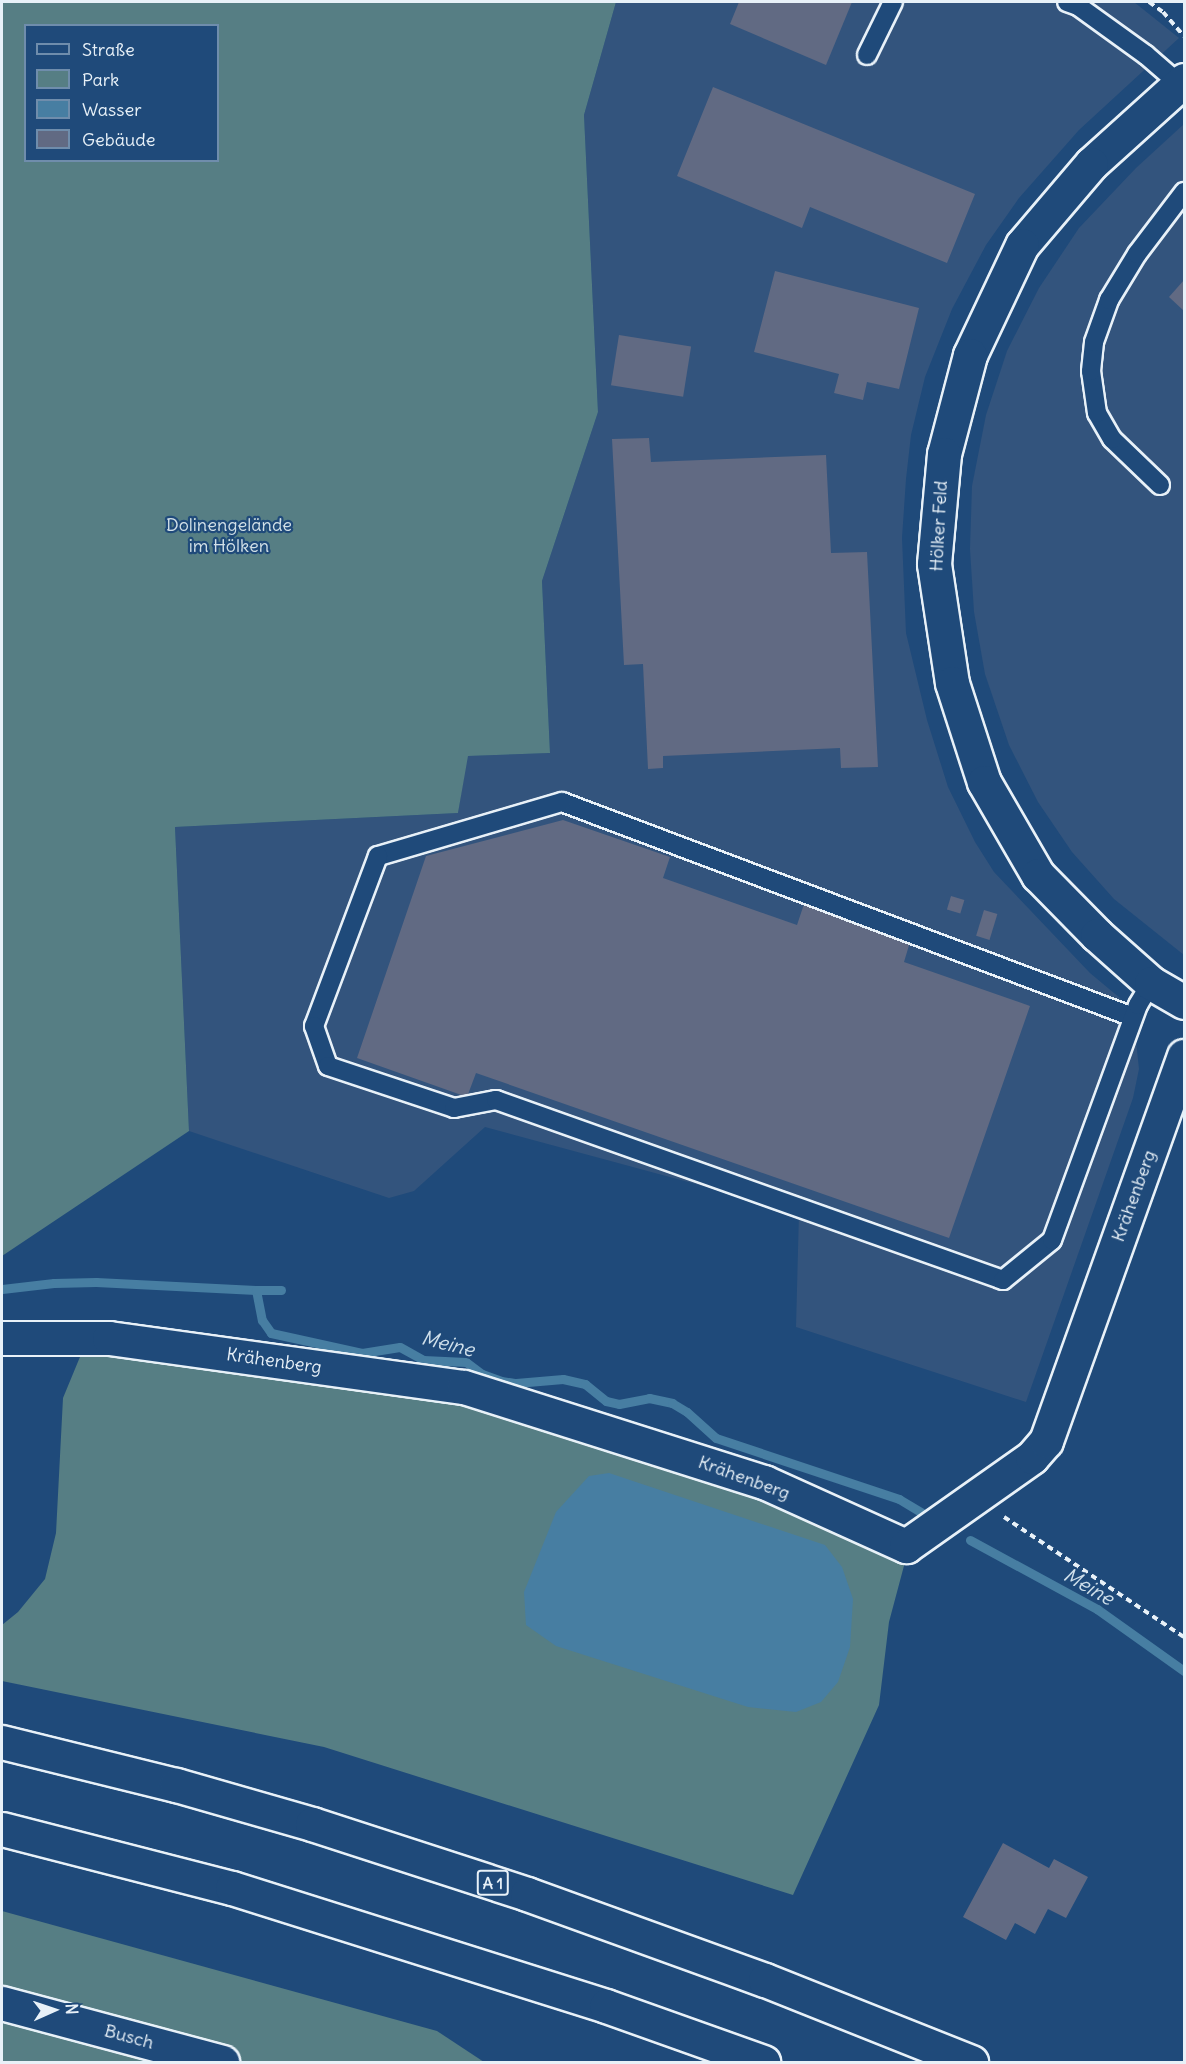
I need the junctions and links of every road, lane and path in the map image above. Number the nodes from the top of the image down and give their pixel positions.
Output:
1 (893, 2) edge
2 (1067, 2) edge
3 (1149, 2) edge
4 (1185, 36) edge
5 (867, 55) dead end
6 (1183, 84) edge
7 (1185, 192) edge
8 (1160, 485) dead end
9 (1152, 982) junction
10 (1185, 1002) edge
11 (1133, 1017) junction
12 (1185, 1056) edge
13 (2, 1338) edge
14 (976, 1499) junction
15 (1185, 1637) edge
16 (2, 1742) edge
17 (2, 1829) edge
18 (2, 2003) edge
19 (222, 2062) edge
20 (763, 2062) edge
21 (971, 2062) edge

1 - 5 lane
2 - 6 lane
3 - 4 path
6 - 9 main road, Hölker Feld
7 - 8 lane
9 - 10 main road, Hölker Feld
9 - 11 lane
11 - 11 lane
12 - 14 main road, Krähenberg
13 - 14 main road, Krähenberg
14 - 15 path
16 - 21 main road, A 1
17 - 20 main road
18 - 19 main road, Busch

